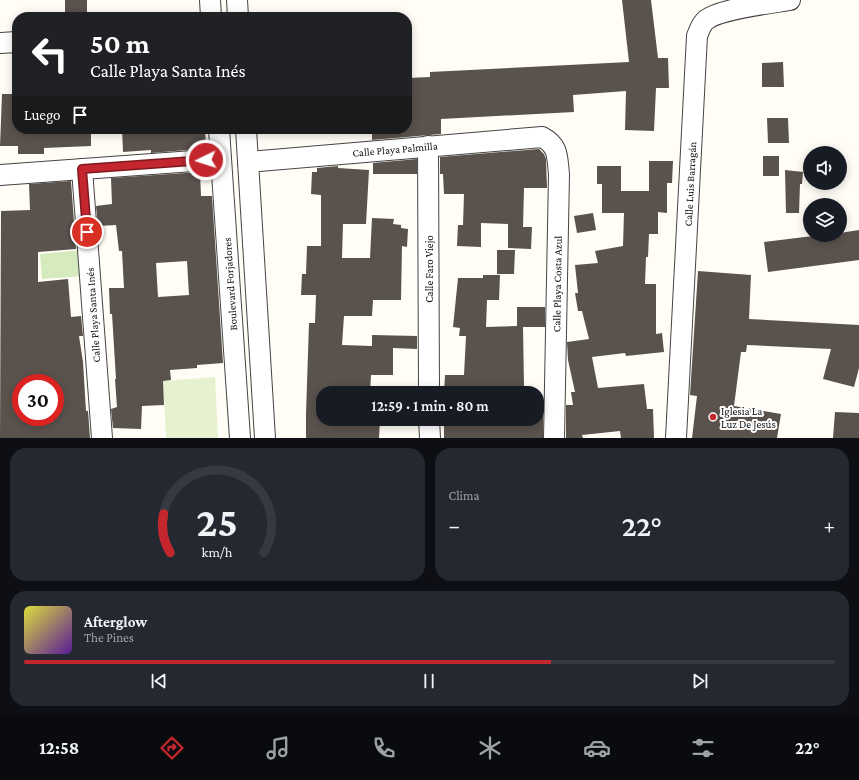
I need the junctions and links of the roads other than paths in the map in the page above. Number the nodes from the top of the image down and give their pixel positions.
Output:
1 (210, 0) edge
2 (237, 0) edge
3 (790, 0) edge
4 (211, 12) edge
5 (238, 12) edge
6 (12, 42) edge
7 (0, 43) edge
8 (219, 134) edge
9 (246, 134) edge
10 (542, 137) joint
11 (428, 146) junction
12 (221, 159) junction
13 (248, 162) junction
14 (82, 169) junction
15 (0, 175) edge
16 (429, 386) edge
17 (430, 426) edge
18 (102, 438) edge
19 (240, 438) edge
20 (265, 438) edge
21 (430, 438) edge
22 (554, 438) edge
23 (676, 438) edge

1 - 4 street
2 - 5 street
3 - 23 street, Calle Luis Barragán
6 - 7 street
8 - 12 street, Boulevard Forjadores
9 - 13 street
10 - 11 street, Calle Playa Palmilla
10 - 22 street, Calle Playa Costa Azul
11 - 13 street, Calle Playa Palmilla
11 - 16 street, Calle Faro Viejo
12 - 14 street
12 - 19 street, Boulevard Forjadores
13 - 20 street
14 - 15 street
14 - 18 street, Calle Playa Santa Inés
17 - 21 street

